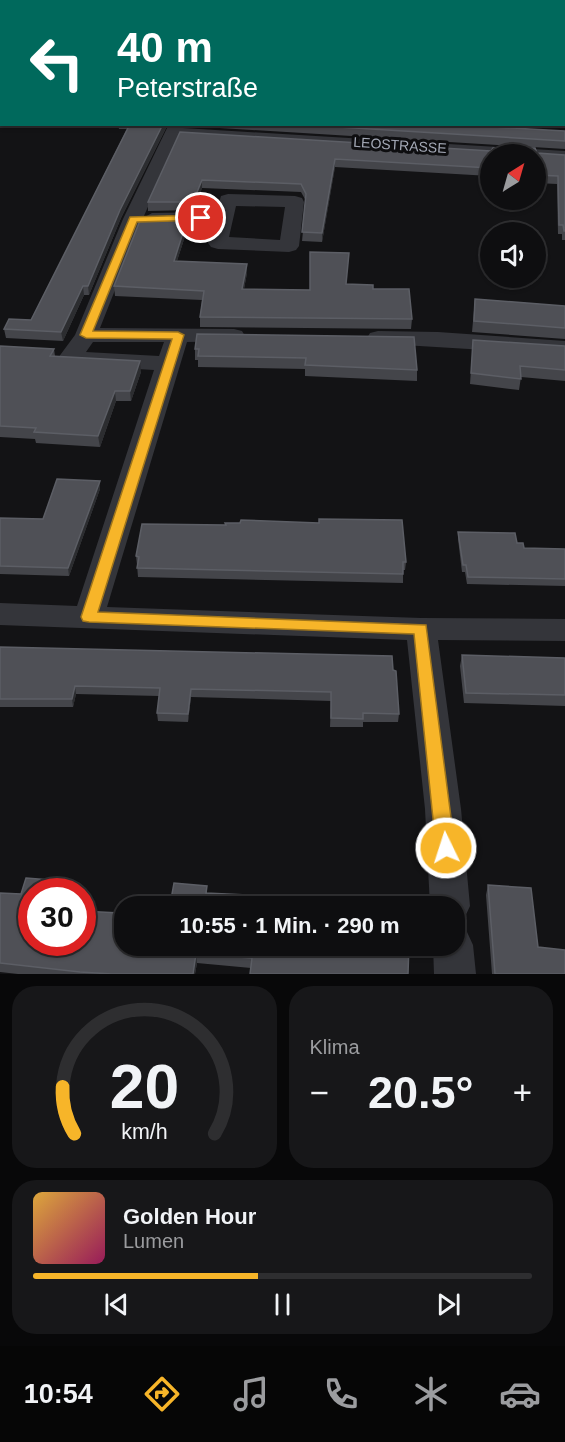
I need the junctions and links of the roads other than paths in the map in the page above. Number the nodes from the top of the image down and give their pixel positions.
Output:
1 (175, 128) edge
2 (238, 129) edge
3 (565, 156) edge
4 (224, 218) dead end
5 (133, 219) junction
6 (178, 335) junction
7 (261, 336) edge
8 (356, 338) edge
9 (70, 345) junction
10 (565, 348) edge
11 (168, 364) junction
12 (0, 614) edge
13 (89, 617) junction
14 (421, 629) junction
15 (565, 630) edge
16 (449, 896) edge
17 (453, 956) edge
18 (454, 974) edge

1 - 2 street, LEOSTRASSE
1 - 5 street
2 - 3 street, LEOSTRASSE
4 - 5 street
5 - 9 street
6 - 7 street
6 - 9 street
6 - 11 street
8 - 10 street
9 - 11 street
11 - 13 street
12 - 13 street
13 - 14 street
14 - 15 street
14 - 16 street
17 - 18 street

